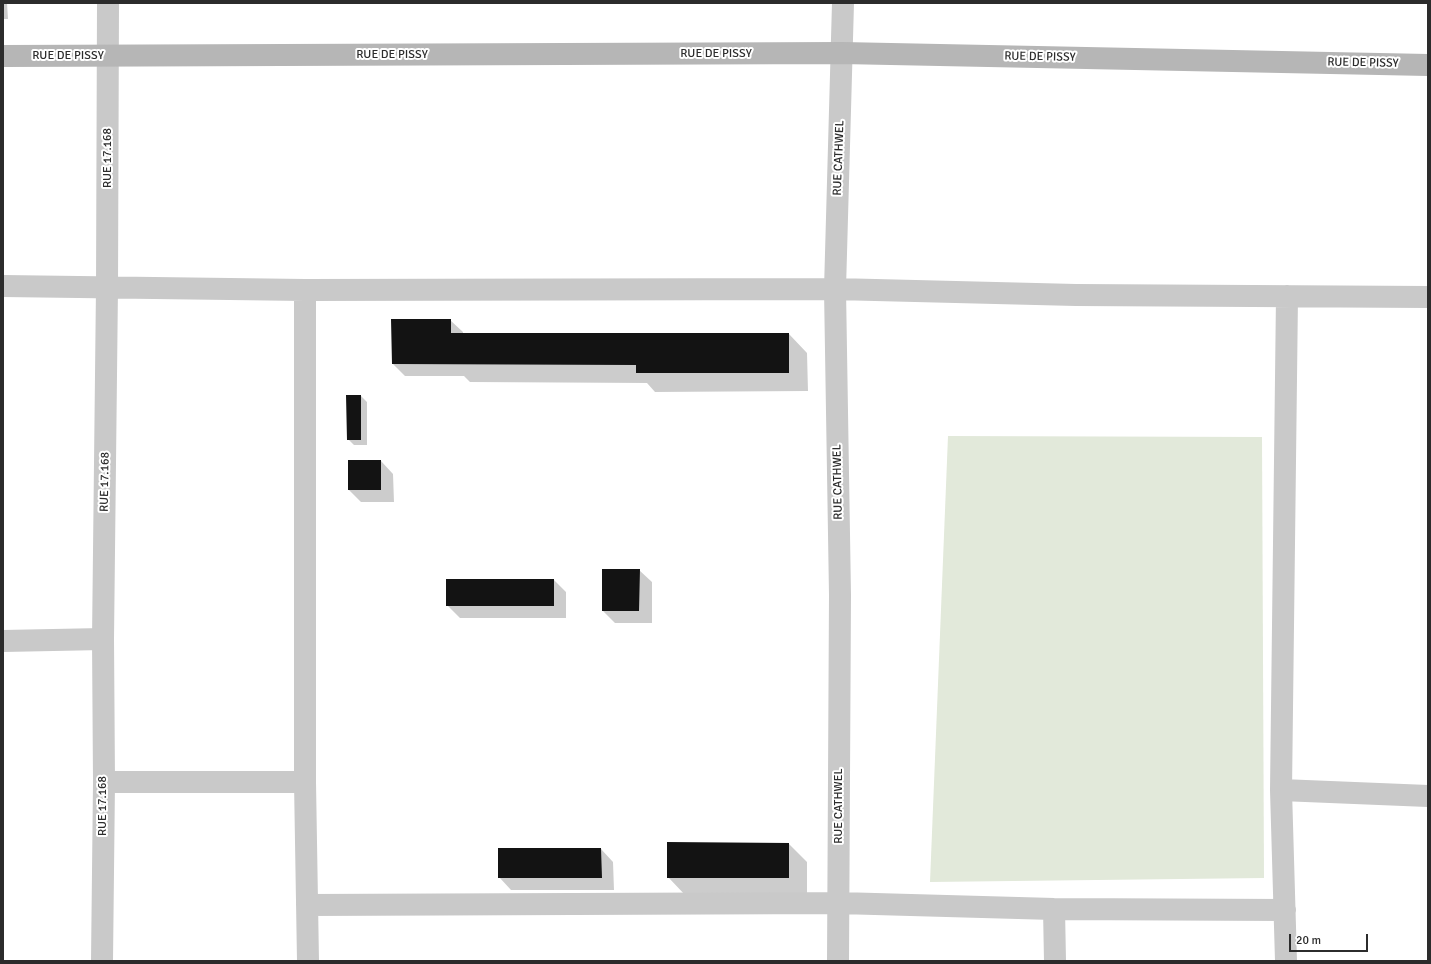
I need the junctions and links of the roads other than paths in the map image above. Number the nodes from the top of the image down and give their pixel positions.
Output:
1 (108, 3) edge
2 (843, 3) edge
3 (842, 53) junction
4 (3, 56) edge
5 (108, 56) junction
6 (1428, 65) edge
7 (3, 286) edge
8 (108, 287) junction
9 (835, 289) junction
10 (305, 290) junction
11 (1287, 296) junction
12 (1428, 297) edge
13 (103, 639) junction
14 (3, 641) edge
15 (104, 782) junction
16 (305, 782) junction
17 (1281, 790) junction
18 (1428, 796) edge
19 (839, 903) junction
20 (307, 906) junction
21 (1054, 909) junction
22 (1285, 910) junction
23 (102, 961) edge
24 (308, 961) edge
25 (838, 961) edge
26 (1056, 961) edge
27 (1286, 961) edge

1 - 5 street, RUE 17.168
2 - 3 street, RUE CATHWEL
3 - 5 street, RUE DE PISSY
3 - 6 street, RUE DE PISSY
3 - 9 street, RUE CATHWEL
4 - 5 street, RUE DE PISSY
5 - 8 street, RUE 17.168
7 - 8 street
8 - 10 street
8 - 13 street, RUE 17.168
9 - 10 street
9 - 11 street
9 - 19 street, RUE CATHWEL
10 - 16 street
11 - 12 street
11 - 17 street
13 - 14 street
13 - 15 street, RUE 17.168
15 - 16 street
15 - 23 street, RUE 17.168
16 - 20 street
17 - 18 street
17 - 22 street
19 - 20 street
19 - 21 street
19 - 25 street, RUE CATHWEL
20 - 24 street
21 - 22 street
21 - 26 street
22 - 27 street

